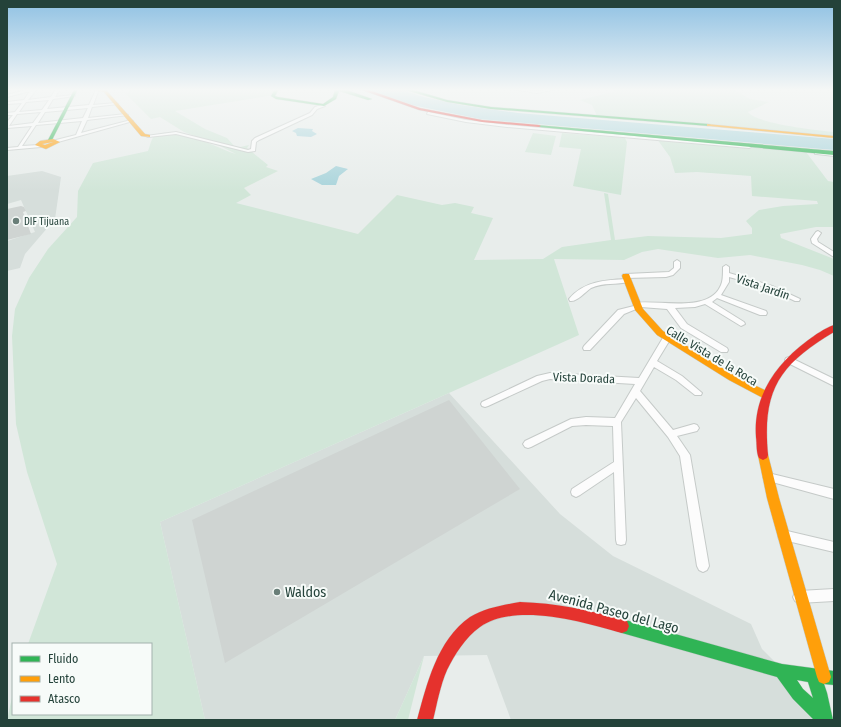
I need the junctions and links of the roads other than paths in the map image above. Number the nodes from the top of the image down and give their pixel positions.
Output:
1 (60, 122) edge
2 (48, 123) edge
3 (83, 123) edge
4 (114, 123) edge
5 (132, 123) edge
6 (292, 123) edge
7 (475, 123) edge
8 (504, 123) edge
9 (671, 123) edge
10 (34, 124) junction
11 (7, 126) edge
12 (78, 135) junction
13 (148, 136) joint
14 (834, 138) edge
15 (54, 141) junction
16 (39, 146) joint
17 (19, 148) junction
18 (791, 148) junction
19 (7, 149) edge
20 (813, 153) junction
21 (834, 154) edge
22 (818, 233) dead end
23 (834, 255) edge
24 (677, 262) dead end
25 (726, 267) dead end
26 (728, 275) junction
27 (627, 279) junction
28 (717, 296) junction
29 (572, 299) dead end
30 (797, 299) dead end
31 (706, 301) junction
32 (669, 306) junction
33 (638, 307) junction
34 (763, 312) dead end
35 (741, 324) dead end
36 (834, 328) edge
37 (666, 340) junction
38 (587, 348) dead end
39 (724, 350) dead end
40 (789, 360) junction
41 (653, 362) junction
42 (642, 381) junction
43 (834, 383) edge
44 (635, 391) junction
45 (698, 393) dead end
46 (765, 397) junction
47 (485, 404) dead end
48 (617, 422) junction
49 (694, 428) dead end
50 (671, 434) junction
51 (528, 444) dead end
52 (618, 464) junction
53 (768, 477) junction
54 (576, 492) dead end
55 (834, 494) edge
56 (783, 535) junction
57 (621, 540) dead end
58 (834, 547) edge
59 (703, 566) dead end
60 (834, 595) edge
61 (800, 597) junction
62 (782, 670) junction
63 (813, 676) junction
64 (824, 677) junction
65 (834, 678) edge
66 (825, 719) edge
67 (425, 720) edge

1 - 15 main road
2 - 10 street
3 - 12 street
4 - 12 street
5 - 13 main road
6 - 13 street
7 - 20 street
8 - 18 main road
9 - 14 main road
10 - 11 street
10 - 17 street
12 - 15 street
15 - 16 main road
16 - 17 street
17 - 19 street
18 - 20 street
18 - 21 main road
20 - 21 street
22 - 23 street
24 - 27 street
25 - 26 street
26 - 28 street
26 - 30 street, Vista Jardín
27 - 29 street
27 - 33 main road, Calle Vista de la Roca
28 - 31 street
28 - 34 street
31 - 32 street
31 - 35 street
32 - 33 street
32 - 39 street
33 - 37 main road, Calle Vista de la Roca
33 - 38 street
36 - 40 main road
37 - 41 street
37 - 46 main road, Calle Vista de la Roca
40 - 43 street
40 - 46 main road
41 - 42 street
41 - 45 street
42 - 44 street
42 - 47 street, Vista Dorada
44 - 48 street
44 - 50 street
46 - 53 main road
48 - 51 street
48 - 52 street
49 - 50 street
50 - 59 street
52 - 54 street
52 - 57 street
53 - 55 street
53 - 56 main road
56 - 58 street
56 - 61 main road
60 - 61 street
61 - 64 main road
62 - 63 main road, Avenida Paseo del Lago
62 - 66 main road
62 - 67 main road, Avenida Paseo del Lago
63 - 64 main road, Avenida Paseo del Lago
63 - 66 main road
64 - 65 main road, Avenida Paseo del Lago

